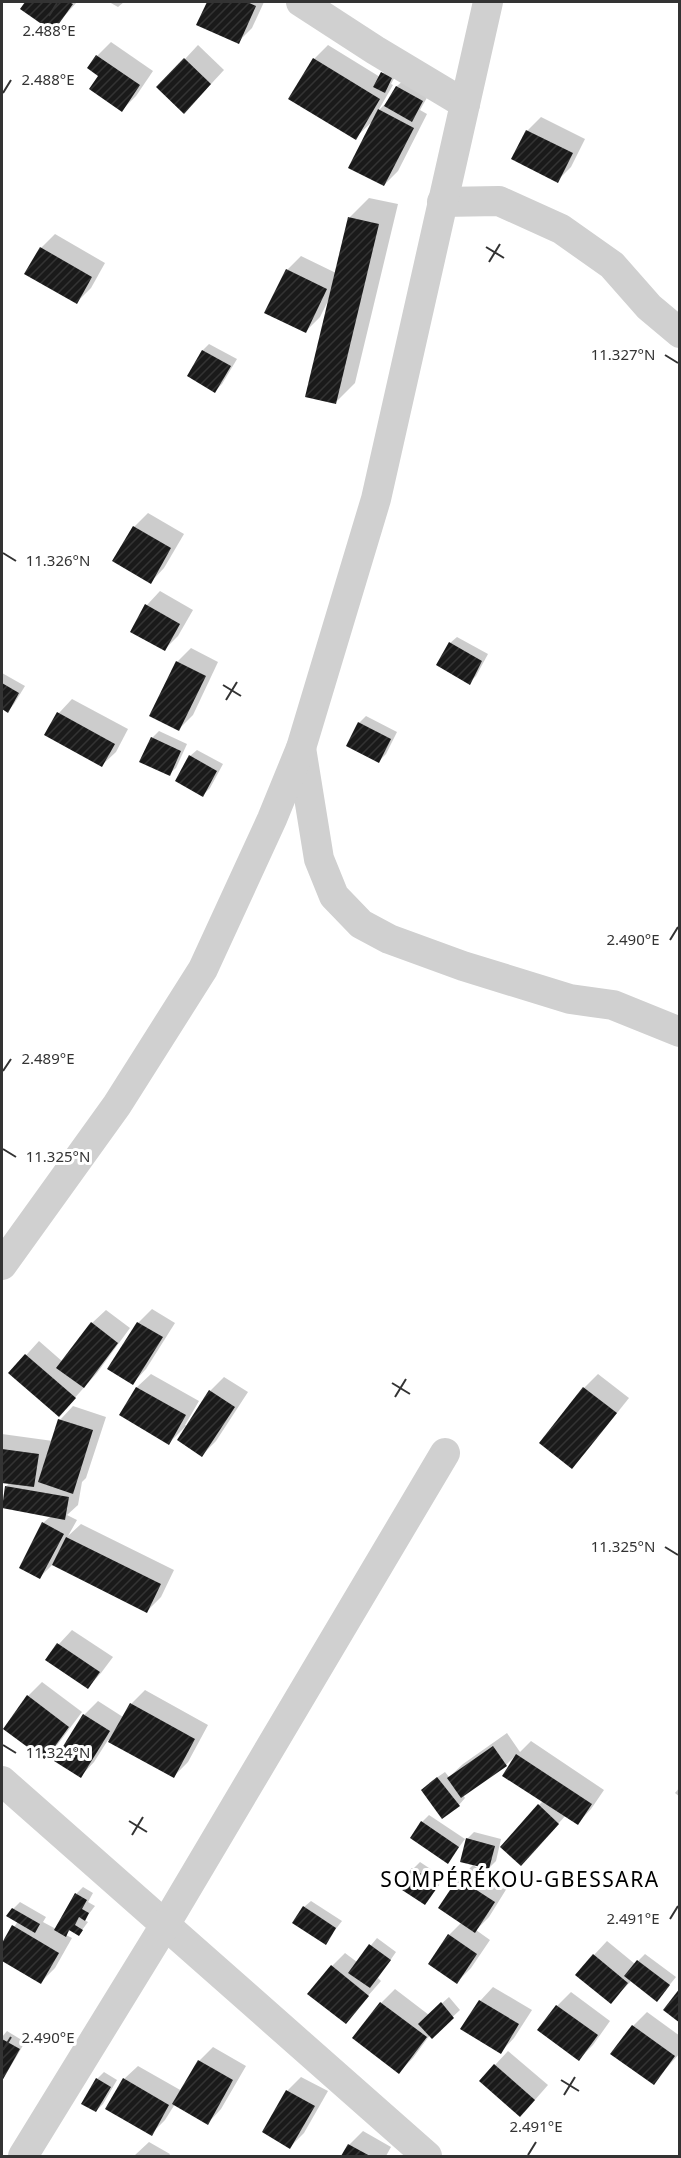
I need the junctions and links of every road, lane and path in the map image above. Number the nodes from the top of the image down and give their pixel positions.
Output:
1 (301, 2) edge
2 (488, 2) edge
3 (465, 104) junction
4 (442, 202) junction
5 (680, 333) edge
6 (301, 748) junction
7 (680, 1032) edge
8 (2, 1265) edge
9 (445, 1453) dead end
10 (2, 1781) edge
11 (165, 1925) junction
12 (23, 2157) edge
13 (427, 2157) edge

1 - 3 street
2 - 3 street
3 - 4 street
4 - 5 street
4 - 6 street
6 - 7 street
6 - 8 street
9 - 11 street
10 - 11 street
11 - 12 street
11 - 13 street

